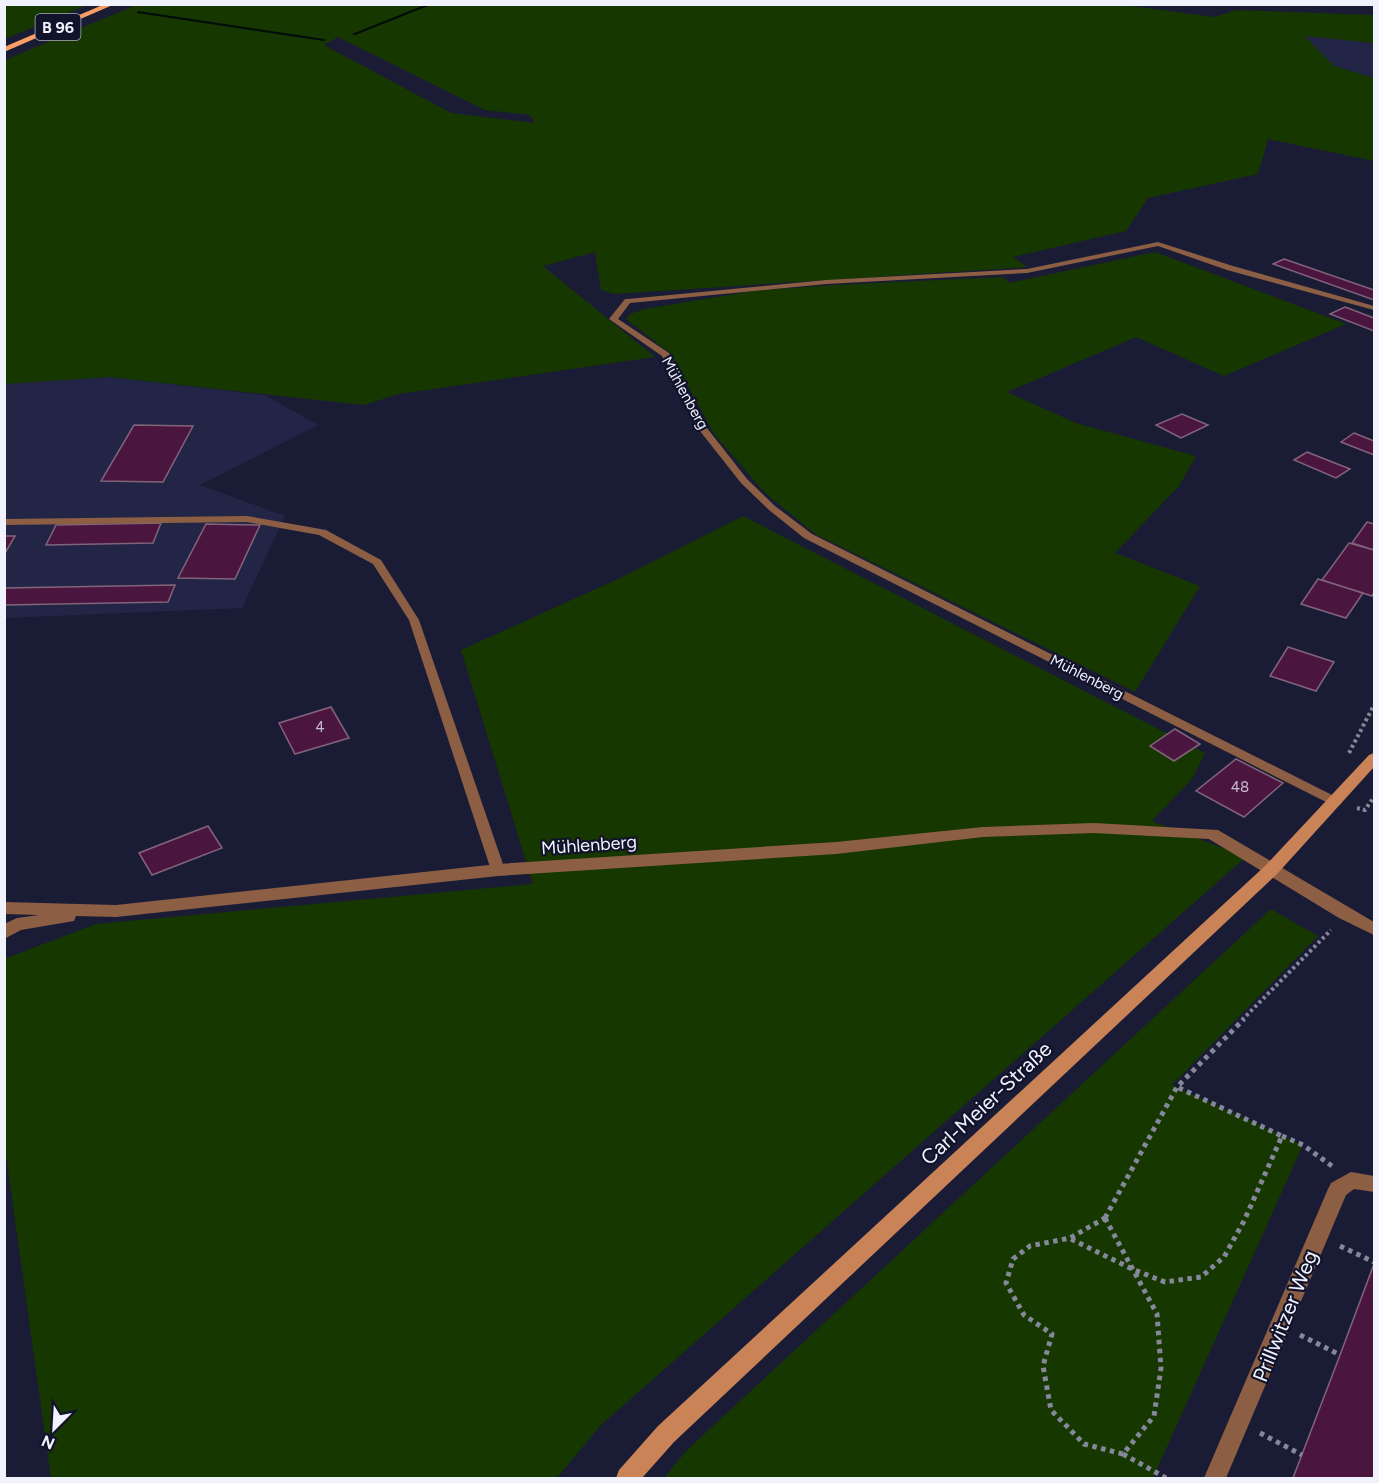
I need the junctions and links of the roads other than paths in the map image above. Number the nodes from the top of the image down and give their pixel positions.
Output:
1 (112, 4) edge
2 (4, 50) edge
3 (1374, 308) edge
4 (4, 522) edge
5 (1374, 758) edge
6 (1336, 802) junction
7 (498, 870) junction
8 (1271, 870) junction
9 (4, 909) edge
10 (116, 911) junction
11 (1374, 929) edge
12 (4, 933) edge
13 (1374, 1184) edge
14 (627, 1479) edge
15 (1215, 1479) edge

1 - 2 main road, B 96
3 - 6 lane, Mühlenberg
4 - 7 lane
5 - 6 street, Carl-Meier-Straße
6 - 8 street, Carl-Meier-Straße
7 - 8 street, Mühlenberg
7 - 10 street, Mühlenberg
8 - 11 street, Mühlenberg
8 - 14 street, Carl-Meier-Straße
9 - 10 street, Mühlenberg
10 - 12 street, Mühlenberg
13 - 15 street, Prillwitzer Weg

